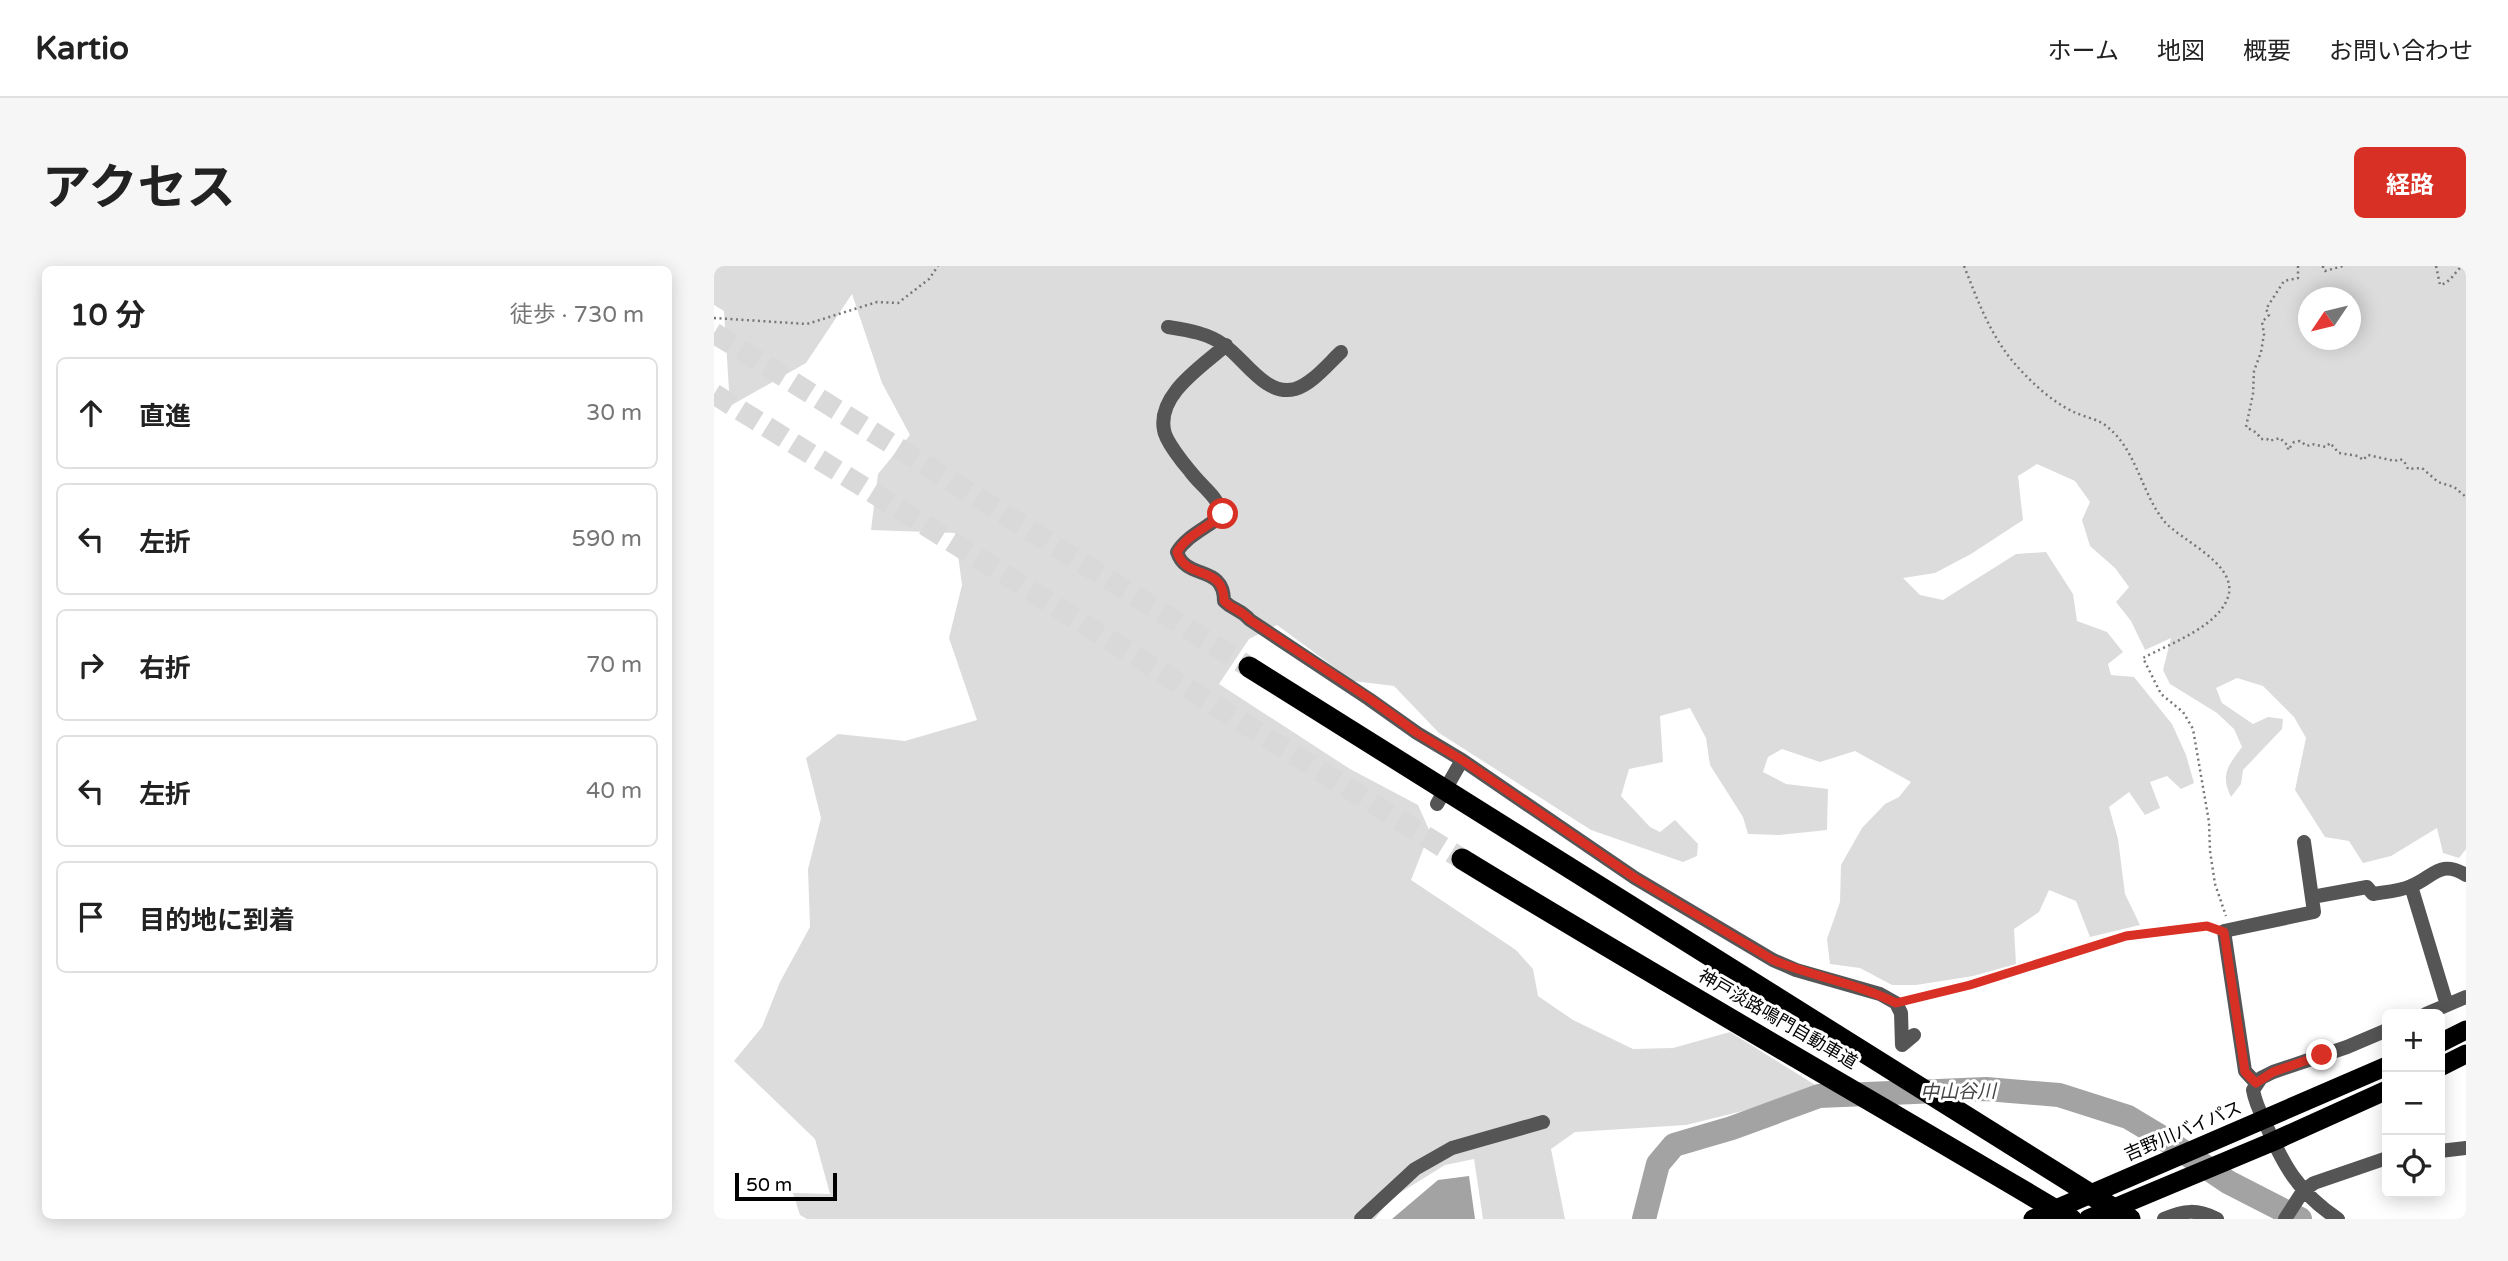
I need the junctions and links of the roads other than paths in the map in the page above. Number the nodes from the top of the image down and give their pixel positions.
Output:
1 (1168, 327) dead end
2 (1226, 345) junction
3 (1341, 352) dead end
4 (1249, 667) tunnel mouth
5 (1460, 763) junction
6 (1437, 804) dead end
7 (2304, 842) dead end
8 (1462, 859) tunnel mouth
9 (2466, 875) edge
10 (2411, 886) junction
11 (2312, 897) junction
12 (2466, 997) edge
13 (2447, 1005) junction
14 (2438, 1009) edge
15 (2466, 1030) edge
16 (2382, 1032) edge
17 (1914, 1035) dead end
18 (2445, 1040) edge
19 (2466, 1054) edge
20 (2445, 1064) edge
21 (2382, 1068) edge
22 (2256, 1083) junction
23 (2382, 1092) edge
24 (2264, 1119) junction
25 (1543, 1122) dead end
26 (2273, 1142) junction
27 (2466, 1148) edge
28 (2445, 1150) edge
29 (2382, 1160) edge
30 (2300, 1195) junction
31 (1361, 1219) edge
32 (2034, 1219) edge
33 (2071, 1219) edge
34 (2088, 1219) edge
35 (2130, 1219) edge
36 (2164, 1219) edge
37 (2217, 1219) edge
38 (2285, 1219) edge
39 (2337, 1219) edge

1 - 2 street
2 - 3 street
2 - 5 street
4 - 35 highway, 神戸淡路鳴門自動車道
5 - 6 street
5 - 17 street
7 - 11 street
8 - 33 highway, 神戸淡路鳴門自動車道
9 - 10 street
10 - 11 street
10 - 13 street
11 - 22 street
12 - 13 street
13 - 14 street
15 - 18 highway
16 - 22 street
19 - 20 highway
21 - 24 highway, 吉野川バイパス
22 - 24 street
23 - 26 highway
24 - 26 street
24 - 32 highway, 吉野川バイパス
25 - 31 street
26 - 30 street
26 - 34 highway
27 - 28 street
29 - 30 street
30 - 38 street
30 - 39 street
36 - 37 street

